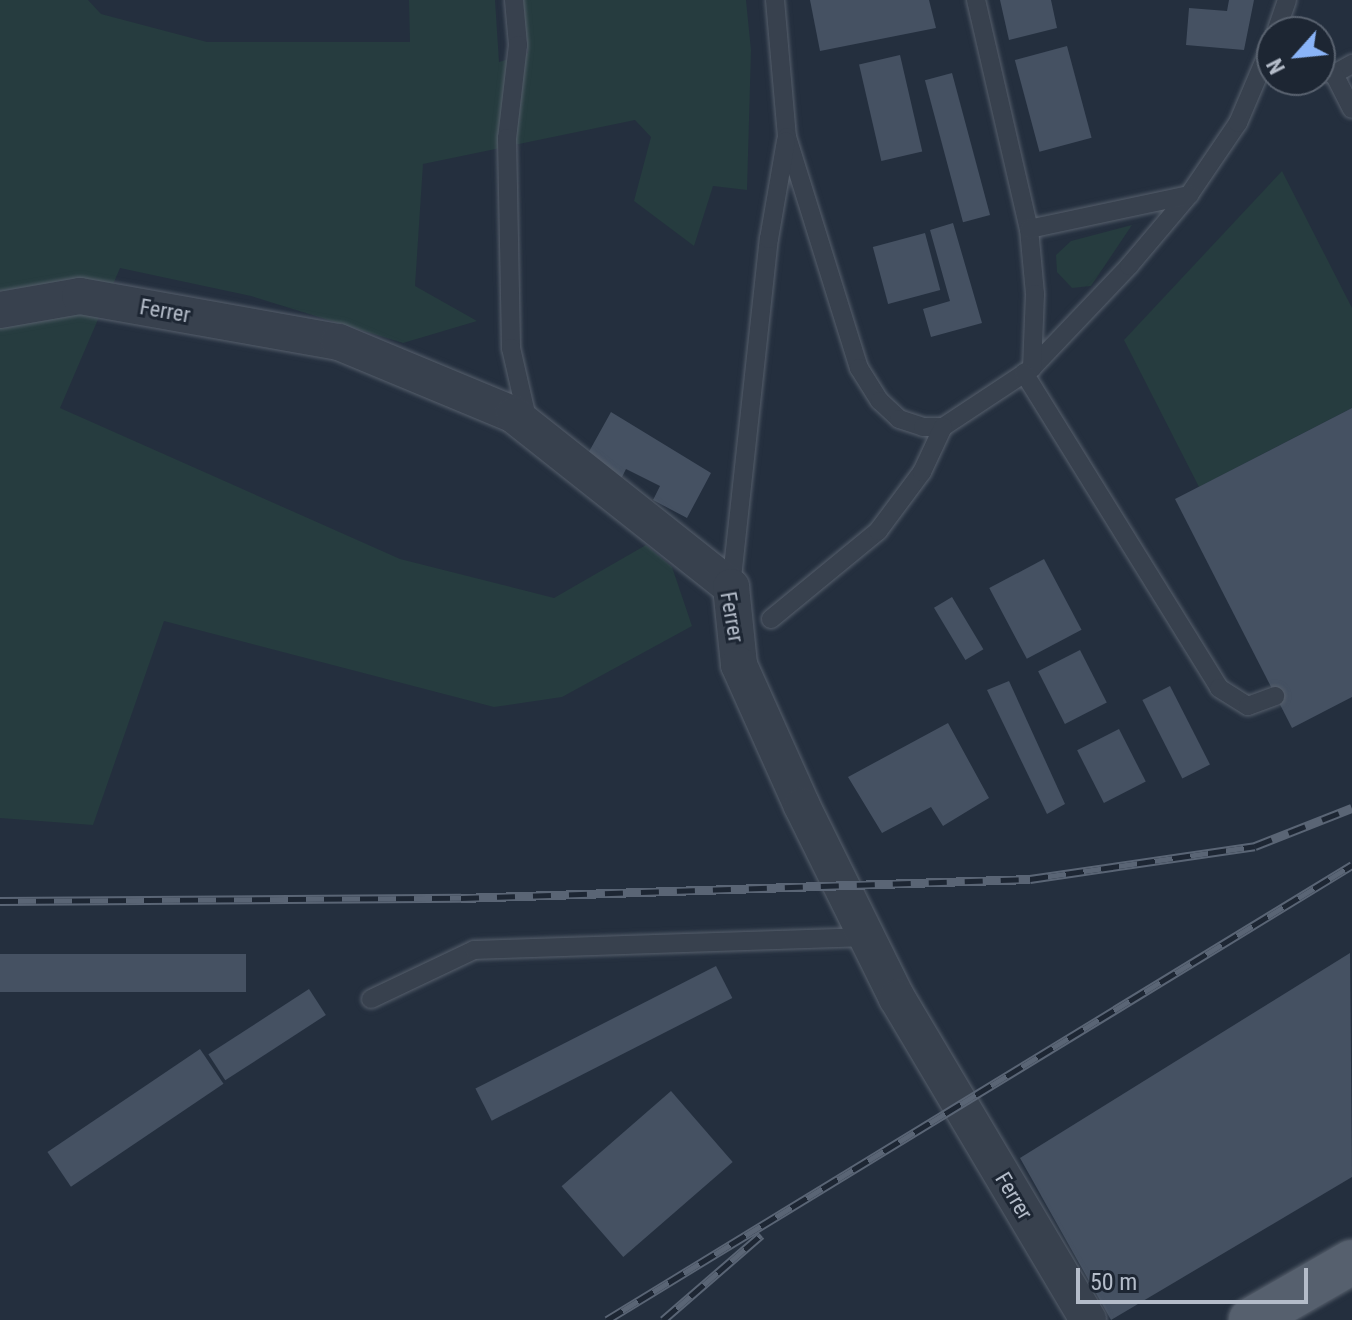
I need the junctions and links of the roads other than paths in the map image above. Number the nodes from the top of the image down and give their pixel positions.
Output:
1 (514, 0) edge
2 (775, 0) edge
3 (976, 0) edge
4 (1336, 86) edge
5 (1256, 89) edge
6 (1352, 109) edge
7 (787, 137) junction
8 (1189, 195) junction
9 (1029, 229) junction
10 (0, 310) edge
11 (1028, 370) junction
12 (529, 427) junction
13 (943, 427) junction
14 (731, 587) junction
15 (771, 619) dead end
16 (1275, 696) dead end
17 (867, 937) junction
18 (371, 999) dead end
19 (1352, 1262) edge
20 (1088, 1320) edge
21 (1251, 1320) edge

1 - 12 lane
2 - 7 lane
3 - 9 lane
4 - 6 lane
5 - 8 lane
7 - 13 lane
7 - 14 lane
8 - 9 lane
8 - 11 lane
9 - 11 lane
10 - 12 street, Ferrer
11 - 13 lane
11 - 16 lane
12 - 14 street, Ferrer
13 - 15 lane
14 - 17 street, Ferrer
17 - 18 lane
17 - 20 street, Ferrer
19 - 21 main road

